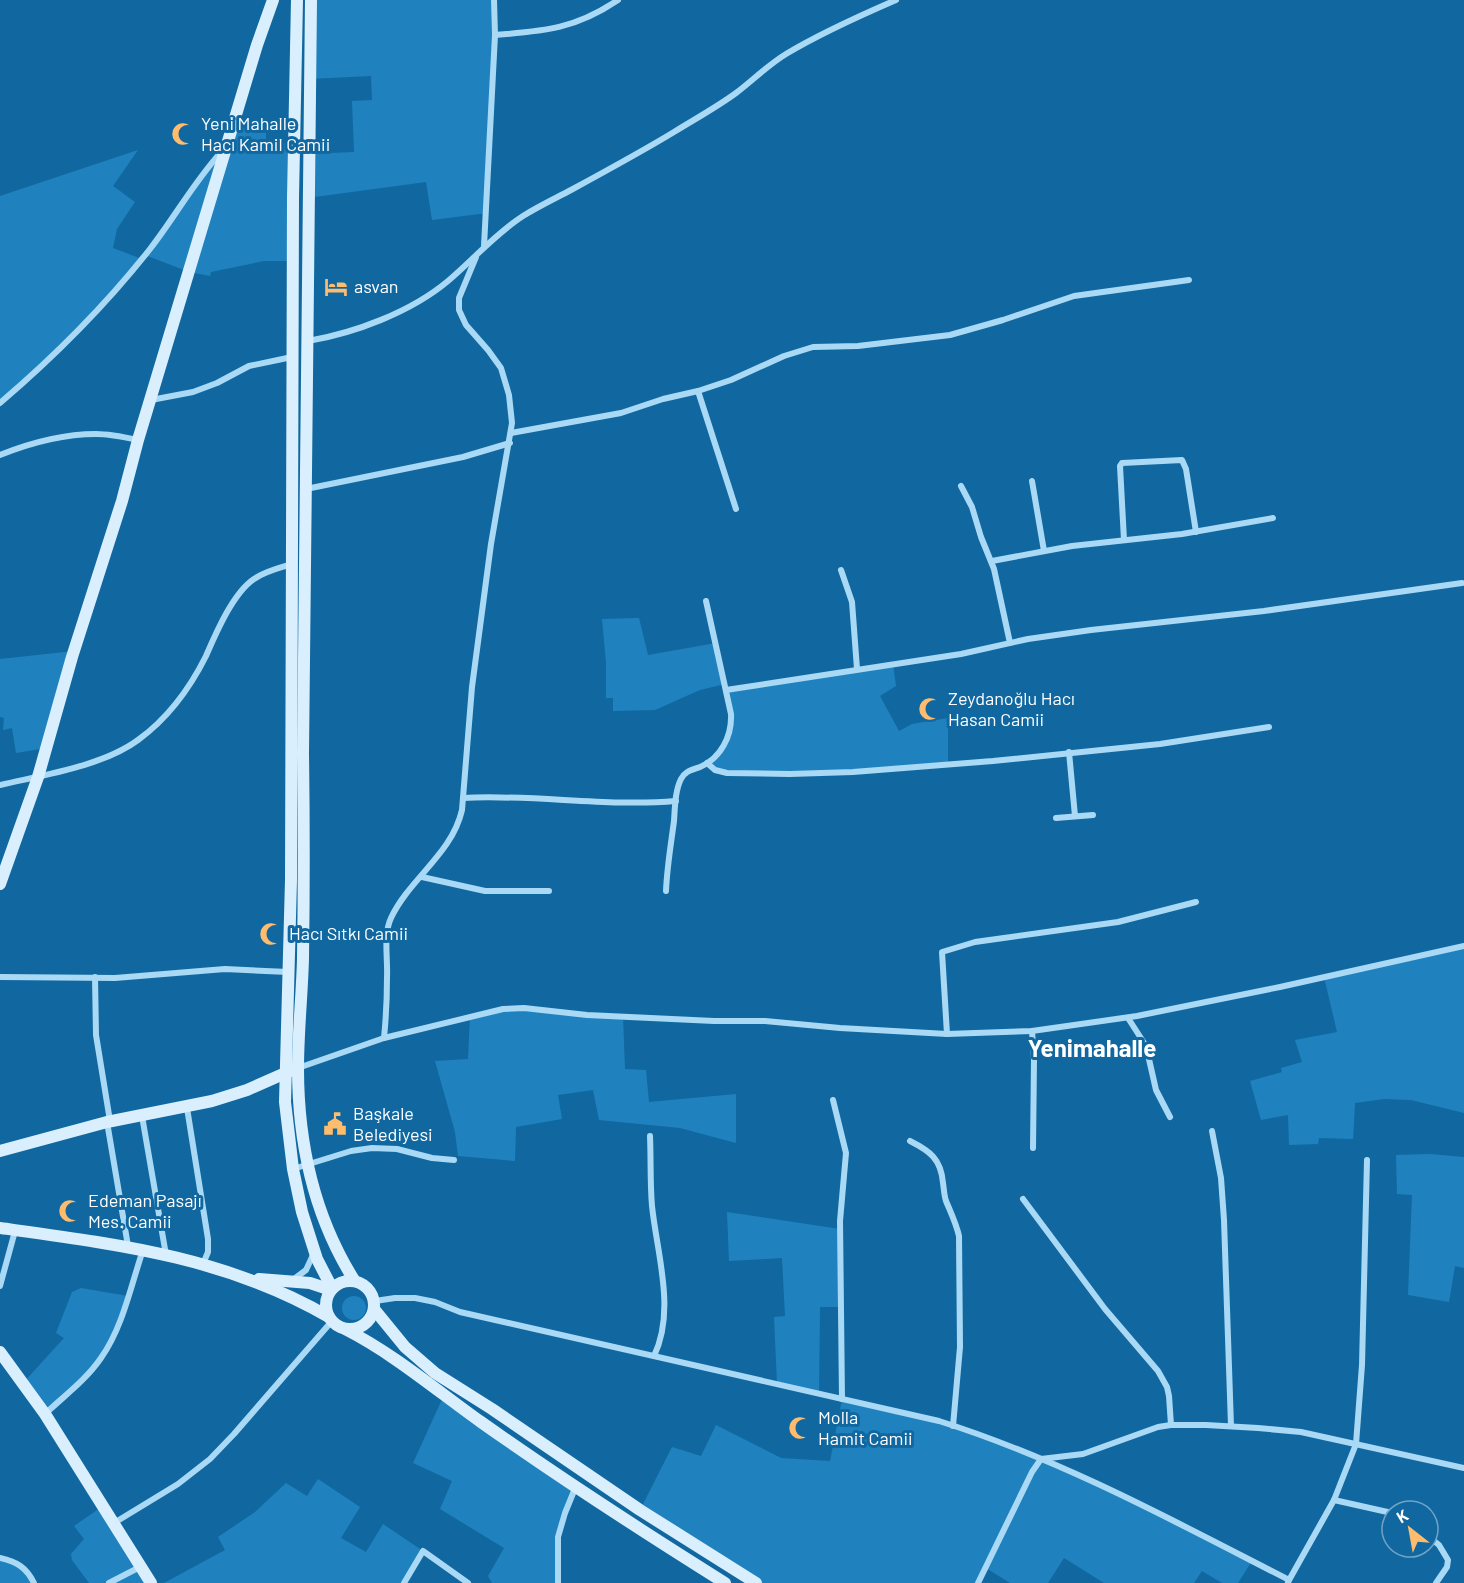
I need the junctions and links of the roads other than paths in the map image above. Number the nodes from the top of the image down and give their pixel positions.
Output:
1 (273, 0) edge
2 (297, 0) edge
3 (311, 0) edge
4 (494, 0) edge
5 (618, 0) edge
6 (896, 0) edge
7 (495, 35) junction
8 (228, 145) junction
9 (484, 247) junction
10 (476, 257) junction
11 (1189, 280) dead end
12 (307, 341) junction
13 (294, 357) junction
14 (698, 391) junction
15 (150, 400) junction
16 (0, 403) edge
17 (511, 433) junction
18 (138, 440) junction
19 (510, 443) junction
20 (0, 455) edge
21 (1032, 481) dead end
22 (961, 486) dead end
23 (305, 489) junction
24 (736, 510) dead end
25 (1273, 518) dead end
26 (1196, 532) junction
27 (1124, 540) junction
28 (1044, 551) junction
29 (992, 561) junction
30 (292, 564) junction
31 (841, 570) dead end
32 (1462, 583) dead end
33 (706, 601) dead end
34 (1010, 643) junction
35 (857, 669) junction
36 (726, 690) junction
37 (1269, 727) dead end
38 (1070, 752) junction
39 (707, 763) junction
40 (38, 777) junction
41 (0, 785) edge
42 (463, 798) junction
43 (676, 801) junction
44 (1093, 814) dead end
45 (1075, 816) junction
46 (1056, 818) dead end
47 (422, 877) junction
48 (0, 884) edge
49 (549, 891) dead end
50 (666, 891) dead end
51 (1196, 902) dead end
52 (1464, 946) edge
53 (288, 972) junction
54 (0, 976) edge
55 (95, 977) junction
56 (1128, 1018) junction
57 (1032, 1031) junction
58 (947, 1034) junction
59 (384, 1038) junction
60 (298, 1068) junction
61 (285, 1074) junction
62 (832, 1100) dead end
63 (187, 1108) junction
64 (142, 1116) junction
65 (1170, 1117) dead end
66 (109, 1122) junction
67 (1212, 1131) dead end
68 (650, 1136) dead end
69 (910, 1141) dead end
70 (1033, 1148) dead end
71 (0, 1151) edge
72 (454, 1160) dead end
73 (1367, 1160) dead end
74 (307, 1165) junction
75 (293, 1169) junction
76 (1023, 1199) dead end
77 (0, 1228) edge
78 (15, 1230) junction
79 (128, 1246) junction
80 (143, 1250) junction
81 (314, 1252) junction
82 (166, 1255) junction
83 (203, 1264) junction
84 (246, 1277) junction
85 (354, 1280) junction
86 (288, 1281) junction
87 (0, 1286) edge
88 (332, 1289) junction
89 (375, 1305) junction
90 (330, 1319) junction
91 (345, 1329) junction
92 (0, 1352) edge
93 (654, 1356) junction
94 (842, 1399) junction
95 (45, 1414) junction
96 (1171, 1425) junction
97 (953, 1426) junction
98 (1231, 1426) junction
99 (1356, 1444) junction
100 (1041, 1459) junction
101 (1464, 1468) edge
102 (576, 1486) junction
103 (1334, 1500) junction
104 (1380, 1510) edge
105 (114, 1523) junction
106 (1440, 1548) edge
107 (0, 1558) edge
108 (140, 1567) junction
109 (1289, 1581) edge
110 (34, 1583) edge
111 (109, 1583) edge
112 (151, 1583) edge
113 (404, 1583) edge
114 (468, 1583) edge
115 (558, 1583) edge
116 (725, 1583) edge
117 (756, 1583) edge
118 (978, 1583) edge
119 (1436, 1583) edge

1 - 8 main road
2 - 13 main road
3 - 12 main road
4 - 7 street
5 - 7 street
6 - 9 street
7 - 9 street
8 - 15 main road
8 - 16 street
9 - 10 street
10 - 12 street
10 - 17 street
11 - 14 street
12 - 23 main road
13 - 15 street
13 - 30 main road
14 - 17 street
14 - 24 street
15 - 18 main road
17 - 19 street
18 - 20 street
18 - 40 main road
19 - 23 street
19 - 42 street
21 - 28 street
22 - 29 street
23 - 60 main road
25 - 26 street
26 - 27 street
26 - 27 street
27 - 28 street
28 - 29 street
29 - 34 street
30 - 40 street
30 - 53 main road
31 - 35 street
32 - 34 street
33 - 36 street
34 - 35 street
35 - 36 street
36 - 39 street
37 - 38 street
38 - 39 street
38 - 45 street
39 - 43 street
40 - 41 street
40 - 48 main road
42 - 43 street
42 - 47 street
43 - 50 street
44 - 45 street
45 - 46 street
47 - 49 street
47 - 59 street
51 - 58 street
52 - 56 street
53 - 55 street
53 - 61 main road
54 - 55 street
55 - 66 street
56 - 57 street
56 - 65 street
57 - 58 street
57 - 70 street
58 - 59 street
59 - 60 street
60 - 61 main road
60 - 74 main road
61 - 63 main road
61 - 75 main road
62 - 94 street
63 - 64 main road
63 - 83 street
64 - 66 main road
64 - 82 street
66 - 71 main road
66 - 79 street
67 - 98 street
68 - 93 street
69 - 97 street
72 - 74 street
73 - 99 street
74 - 75 street
74 - 85 main road
75 - 81 main road
76 - 96 street
77 - 78 main road
78 - 79 main road
78 - 87 street
79 - 80 main road
80 - 82 main road
80 - 95 street
81 - 86 street
81 - 88 main road
82 - 83 main road
83 - 84 main road
84 - 86 main road
84 - 90 main road
85 - 88 main road
85 - 89 main road
86 - 88 main road
88 - 90 main road
89 - 91 main road
89 - 93 street
89 - 117 main road
90 - 91 main road
90 - 105 street
91 - 102 main road
92 - 95 main road
93 - 94 street
94 - 97 street
95 - 105 main road
96 - 98 street
96 - 100 street
97 - 100 street
98 - 99 street
99 - 101 street
99 - 103 street
100 - 109 street
100 - 118 street
102 - 115 street
102 - 116 main road
103 - 104 street
103 - 109 street
105 - 108 main road
106 - 119 street
107 - 110 street
108 - 111 street
108 - 112 main road
113 - 114 street

